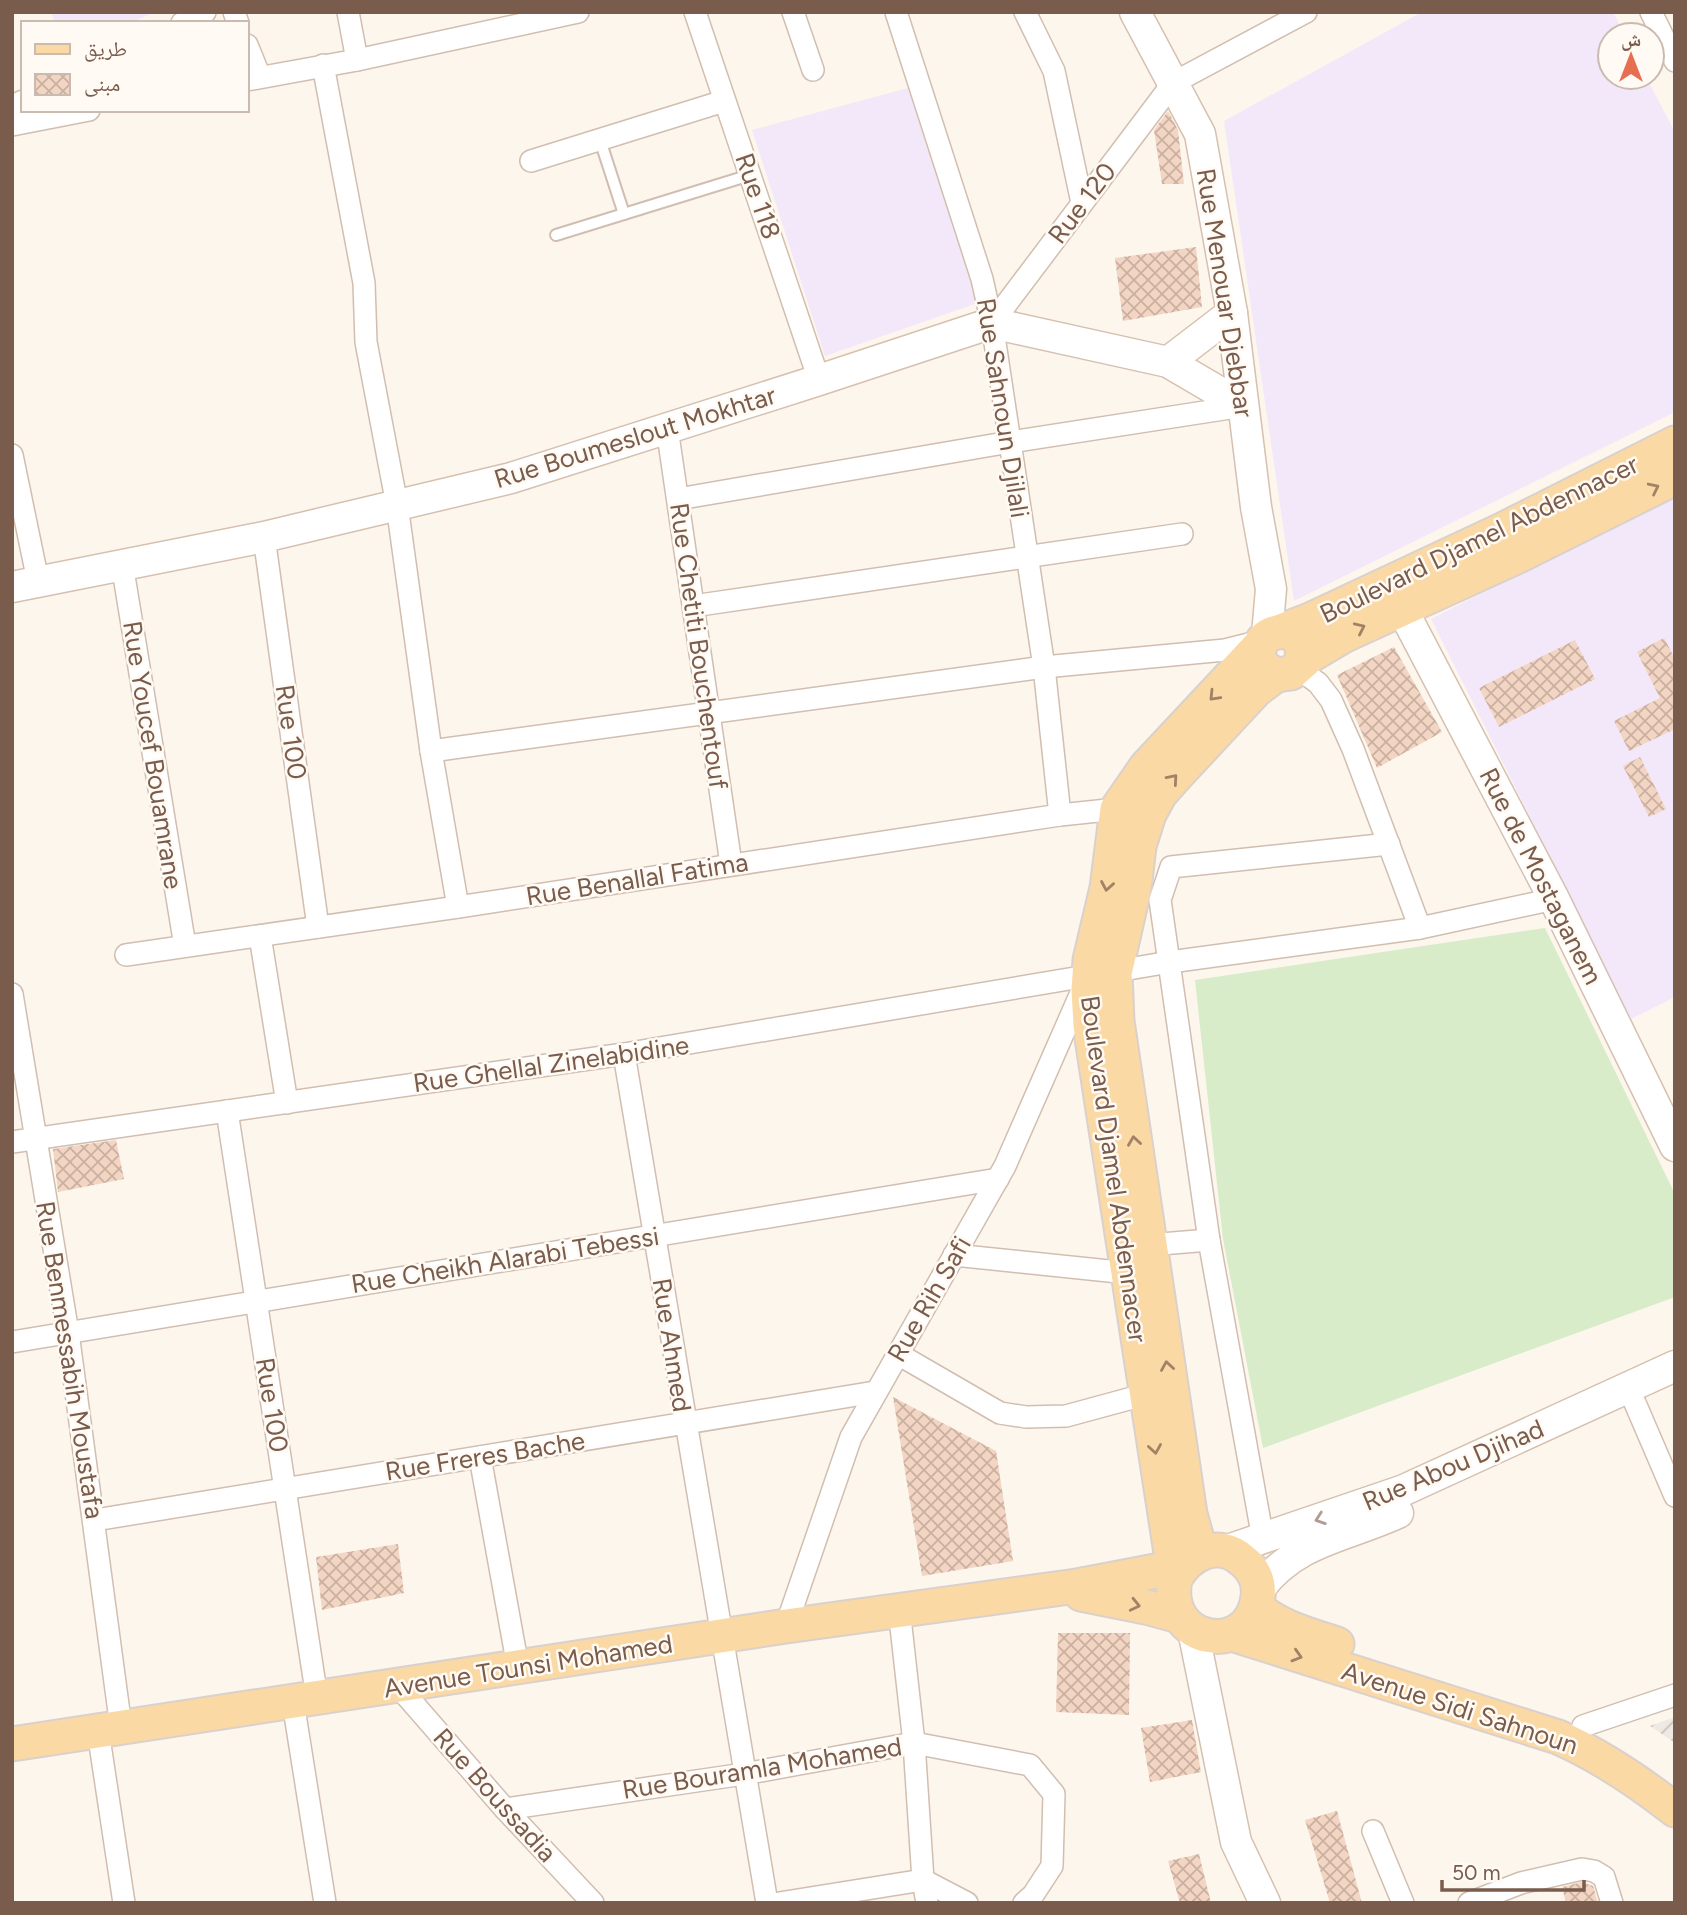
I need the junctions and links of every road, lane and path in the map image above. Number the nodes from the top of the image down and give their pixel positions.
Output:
1 (205, 12) edge
2 (348, 12) edge
3 (578, 12) edge
4 (695, 12) edge
5 (793, 12) edge
6 (896, 12) edge
7 (1025, 12) edge
8 (1135, 12) edge
9 (1306, 12) edge
10 (1651, 12) edge
11 (185, 21) edge
12 (248, 50) edge
13 (357, 60) junction
14 (1675, 61) edge
15 (324, 65) junction
16 (813, 70) dead end
17 (253, 78) edge
18 (1173, 83) junction
19 (724, 101) junction
20 (79, 112) edge
21 (12, 125) edge
22 (600, 140) junction
23 (531, 161) dead end
24 (750, 175) junction
25 (1082, 203) junction
26 (624, 214) junction
27 (556, 235) dead end
28 (1232, 313) junction
29 (992, 323) junction
30 (1168, 362) junction
31 (820, 380) junction
32 (1243, 405) junction
33 (667, 428) junction
34 (1010, 442) junction
35 (1675, 443) edge
36 (12, 455) edge
37 (1675, 478) edge
38 (1610, 493) junction
39 (678, 499) junction
40 (397, 505) junction
41 (1182, 534) dead end
42 (264, 537) junction
43 (1507, 544) junction
44 (1027, 556) junction
45 (122, 564) junction
46 (25, 584) edge
47 (693, 606) junction
48 (1402, 609) junction
49 (1281, 647) junction
50 (1044, 667) junction
51 (709, 713) junction
52 (431, 751) junction
53 (1133, 811) junction
54 (1060, 815) junction
55 (1389, 844) junction
56 (731, 864) junction
57 (1554, 899) junction
58 (458, 907) junction
59 (318, 927) junction
60 (1420, 928) junction
61 (260, 936) junction
62 (185, 946) junction
63 (126, 955) dead end
64 (1170, 962) junction
65 (1101, 975) junction
66 (12, 994) edge
67 (624, 1054) junction
68 (287, 1103) junction
69 (227, 1111) junction
70 (36, 1139) junction
71 (12, 1142) edge
72 (1675, 1146) edge
73 (998, 1179) junction
74 (654, 1236) junction
75 (1209, 1240) junction
76 (1149, 1245) junction
77 (954, 1255) junction
78 (1128, 1273) junction
79 (256, 1302) junction
80 (68, 1333) junction
81 (12, 1342) edge
82 (898, 1354) junction
83 (1675, 1366) edge
84 (1675, 1385) edge
85 (875, 1392) junction
86 (1146, 1394) junction
87 (1635, 1404) junction
88 (685, 1423) junction
89 (480, 1457) junction
90 (285, 1489) junction
91 (1675, 1496) edge
92 (95, 1520) junction
93 (1263, 1539) junction
94 (1191, 1563) junction
95 (1044, 1591) junction
96 (1258, 1598) junction
97 (899, 1609) junction
98 (786, 1626) junction
99 (1208, 1629) junction
100 (720, 1636) junction
101 (518, 1667) junction
102 (398, 1686) junction
103 (1675, 1695) edge
104 (305, 1700) junction
105 (1583, 1726) junction
106 (110, 1729) junction
107 (914, 1743) junction
108 (12, 1744) edge
109 (744, 1774) junction
110 (1675, 1788) edge
111 (505, 1809) junction
112 (1675, 1811) edge
113 (1373, 1831) dead end
114 (923, 1880) junction
115 (1524, 1893) edge
116 (124, 1903) edge
117 (325, 1903) edge
118 (593, 1903) edge
119 (766, 1903) edge
120 (779, 1903) edge
121 (927, 1903) edge
122 (967, 1903) edge
123 (1024, 1903) edge
124 (1265, 1903) edge
125 (1403, 1903) edge
126 (1469, 1903) edge
127 (1612, 1903) edge

1 - 11 street
2 - 13 street
3 - 13 street
4 - 19 street, Rue 118
5 - 16 street
6 - 29 street, Rue Sahnoun Djilali
7 - 25 street
8 - 18 street, Rue Menouar Djebbar
9 - 18 street
10 - 14 street
12 - 17 street
13 - 15 street
15 - 17 street
15 - 40 street
18 - 25 street, Rue 120
18 - 28 street, Rue Menouar Djebbar
19 - 22 street
19 - 24 street, Rue 118
20 - 21 street
22 - 23 street
22 - 26 lane
24 - 26 lane
24 - 31 street, Rue 118
25 - 29 street, Rue 120
26 - 27 lane
28 - 30 street
28 - 32 street, Rue Menouar Djebbar
29 - 30 street
29 - 31 street, Rue Boumeslout Mokhtar
29 - 34 street, Rue Sahnoun Djilali
30 - 32 street
31 - 33 street, Rue Boumeslout Mokhtar
32 - 34 street
32 - 49 street, Rue Menouar Djebbar
33 - 39 street, Rue Chetiti Bouchentouf
33 - 40 street, Rue Boumeslout Mokhtar
34 - 39 street
34 - 44 street, Rue Sahnoun Djilali
35 - 38 main road, Boulevard Djamel Abdennacer
36 - 46 street
38 -> 37 main road, Boulevard Djamel Abdennacer
38 - 43 main road, Boulevard Djamel Abdennacer
39 - 47 street, Rue Chetiti Bouchentouf
40 - 42 street, Rue Boumeslout Mokhtar
40 - 52 street
41 - 44 street
42 - 45 street, Rue Boumeslout Mokhtar
42 - 59 street, Rue 100
43 - 48 main road, Boulevard Djamel Abdennacer
43 - 49 main road, Boulevard Djamel Abdennacer
44 - 47 street
44 - 50 street, Rue Sahnoun Djilali
45 - 46 street, Rue Boumeslout Mokhtar
45 - 62 street, Rue Youcef Bouamrane
47 - 51 street, Rue Chetiti Bouchentouf
49 -> 48 main road, Boulevard Djamel Abdennacer
48 - 57 street, Rue de Mostaganem
49 - 50 street
49 - 53 main road, Boulevard Djamel Abdennacer
49 - 55 street
50 - 51 street
50 - 54 street, Rue Sahnoun Djilali
51 - 52 street
51 - 56 street, Rue Chetiti Bouchentouf
52 - 58 street
53 - 54 street, Rue Benallal Fatima
53 - 65 main road, Boulevard Djamel Abdennacer
54 - 56 street, Rue Benallal Fatima
55 - 60 street
55 - 64 street
56 - 58 street, Rue Benallal Fatima
57 - 60 street, Rue Ghellal Zinelabidine
57 - 72 street, Rue de Mostaganem
58 - 59 street, Rue Benallal Fatima
59 - 61 street, Rue Benallal Fatima
60 - 64 street, Rue Ghellal Zinelabidine
61 - 62 street, Rue Benallal Fatima
61 - 68 street
62 - 63 street, Rue Benallal Fatima
64 - 65 street, Rue Ghellal Zinelabidine
64 - 75 street
65 - 67 street, Rue Ghellal Zinelabidine
65 - 73 street, Rue Rih Safi
76 -> 65 main road, Boulevard Djamel Abdennacer
65 - 78 main road, Boulevard Djamel Abdennacer
66 - 70 street, Rue Benmessabih Moustafa
67 - 68 street, Rue Ghellal Zinelabidine
67 - 74 street, Rue Ahmed
68 - 69 street, Rue Ghellal Zinelabidine
69 - 70 street, Rue Ghellal Zinelabidine
69 - 79 street, Rue 100
70 - 71 street, Rue Ghellal Zinelabidine
70 - 80 street, Rue Benmessabih Moustafa
73 - 74 street, Rue Cheikh Alarabi Tebessi
73 - 77 street, Rue Rih Safi
74 - 79 street, Rue Cheikh Alarabi Tebessi
74 - 88 street, Rue Ahmed
75 - 76 street
75 - 93 street
94 -> 76 main road, Boulevard Djamel Abdennacer
77 - 78 street
77 - 82 street, Rue Rih Safi
78 - 86 main road, Boulevard Djamel Abdennacer
79 - 80 street, Rue Cheikh Alarabi Tebessi
79 - 90 street, Rue 100
80 - 81 street, Rue Cheikh Alarabi Tebessi
80 - 92 street, Rue Benmessabih Moustafa
82 - 85 street, Rue Rih Safi
82 - 86 street
83 -> 93 street, Rue Abou Djihad
84 - 87 street, Rue Abou Djihad
85 - 88 street, Rue Freres Bache
85 - 98 street, Rue Rih Safi
86 -> 94 main road, Boulevard Djamel Abdennacer
87 - 91 street
87 - 96 street, Rue Abou Djihad
88 - 89 street, Rue Freres Bache
88 - 100 street, Rue Ahmed
89 - 90 street, Rue Freres Bache
89 - 101 street
90 - 92 street, Rue Freres Bache
90 - 104 street, Rue 100
92 - 106 street, Rue Benmessabih Moustafa
93 - 94 street, Rue Abou Djihad
94 - 95 main road, Avenue Tounsi Mohamed
94 - 96 main road
94 - 99 main road
95 - 97 main road, Avenue Tounsi Mohamed
95 -> 99 main road, Avenue Tounsi Mohamed
96 - 99 main road
96 - 105 main road, Avenue Sidi Sahnoun
97 - 98 main road, Avenue Tounsi Mohamed
97 - 107 street
98 - 100 main road, Avenue Tounsi Mohamed
99 -> 112 main road, Avenue Sidi Sahnoun
99 - 124 street
100 - 101 main road, Avenue Tounsi Mohamed
100 - 109 street, Rue Ahmed
101 - 102 main road, Avenue Tounsi Mohamed
102 - 104 main road, Avenue Tounsi Mohamed
102 - 111 street, Rue Boussadia
103 - 105 street
104 - 106 main road, Avenue Tounsi Mohamed
104 - 117 street, Rue 100
105 - 110 main road, Avenue Sidi Sahnoun
106 - 108 main road, Avenue Tounsi Mohamed
106 - 116 street, Rue Benmessabih Moustafa
107 - 109 street, Rue Bouramla Mohamed
107 - 114 street
107 - 123 street, Rue Bouramla Mohamed
109 - 111 street, Rue Bouramla Mohamed
109 - 119 street, Rue Ahmed
111 - 118 street, Rue Boussadia
113 - 125 street
114 - 120 street
114 - 121 street
114 - 122 street
115 - 126 street
115 - 127 street

